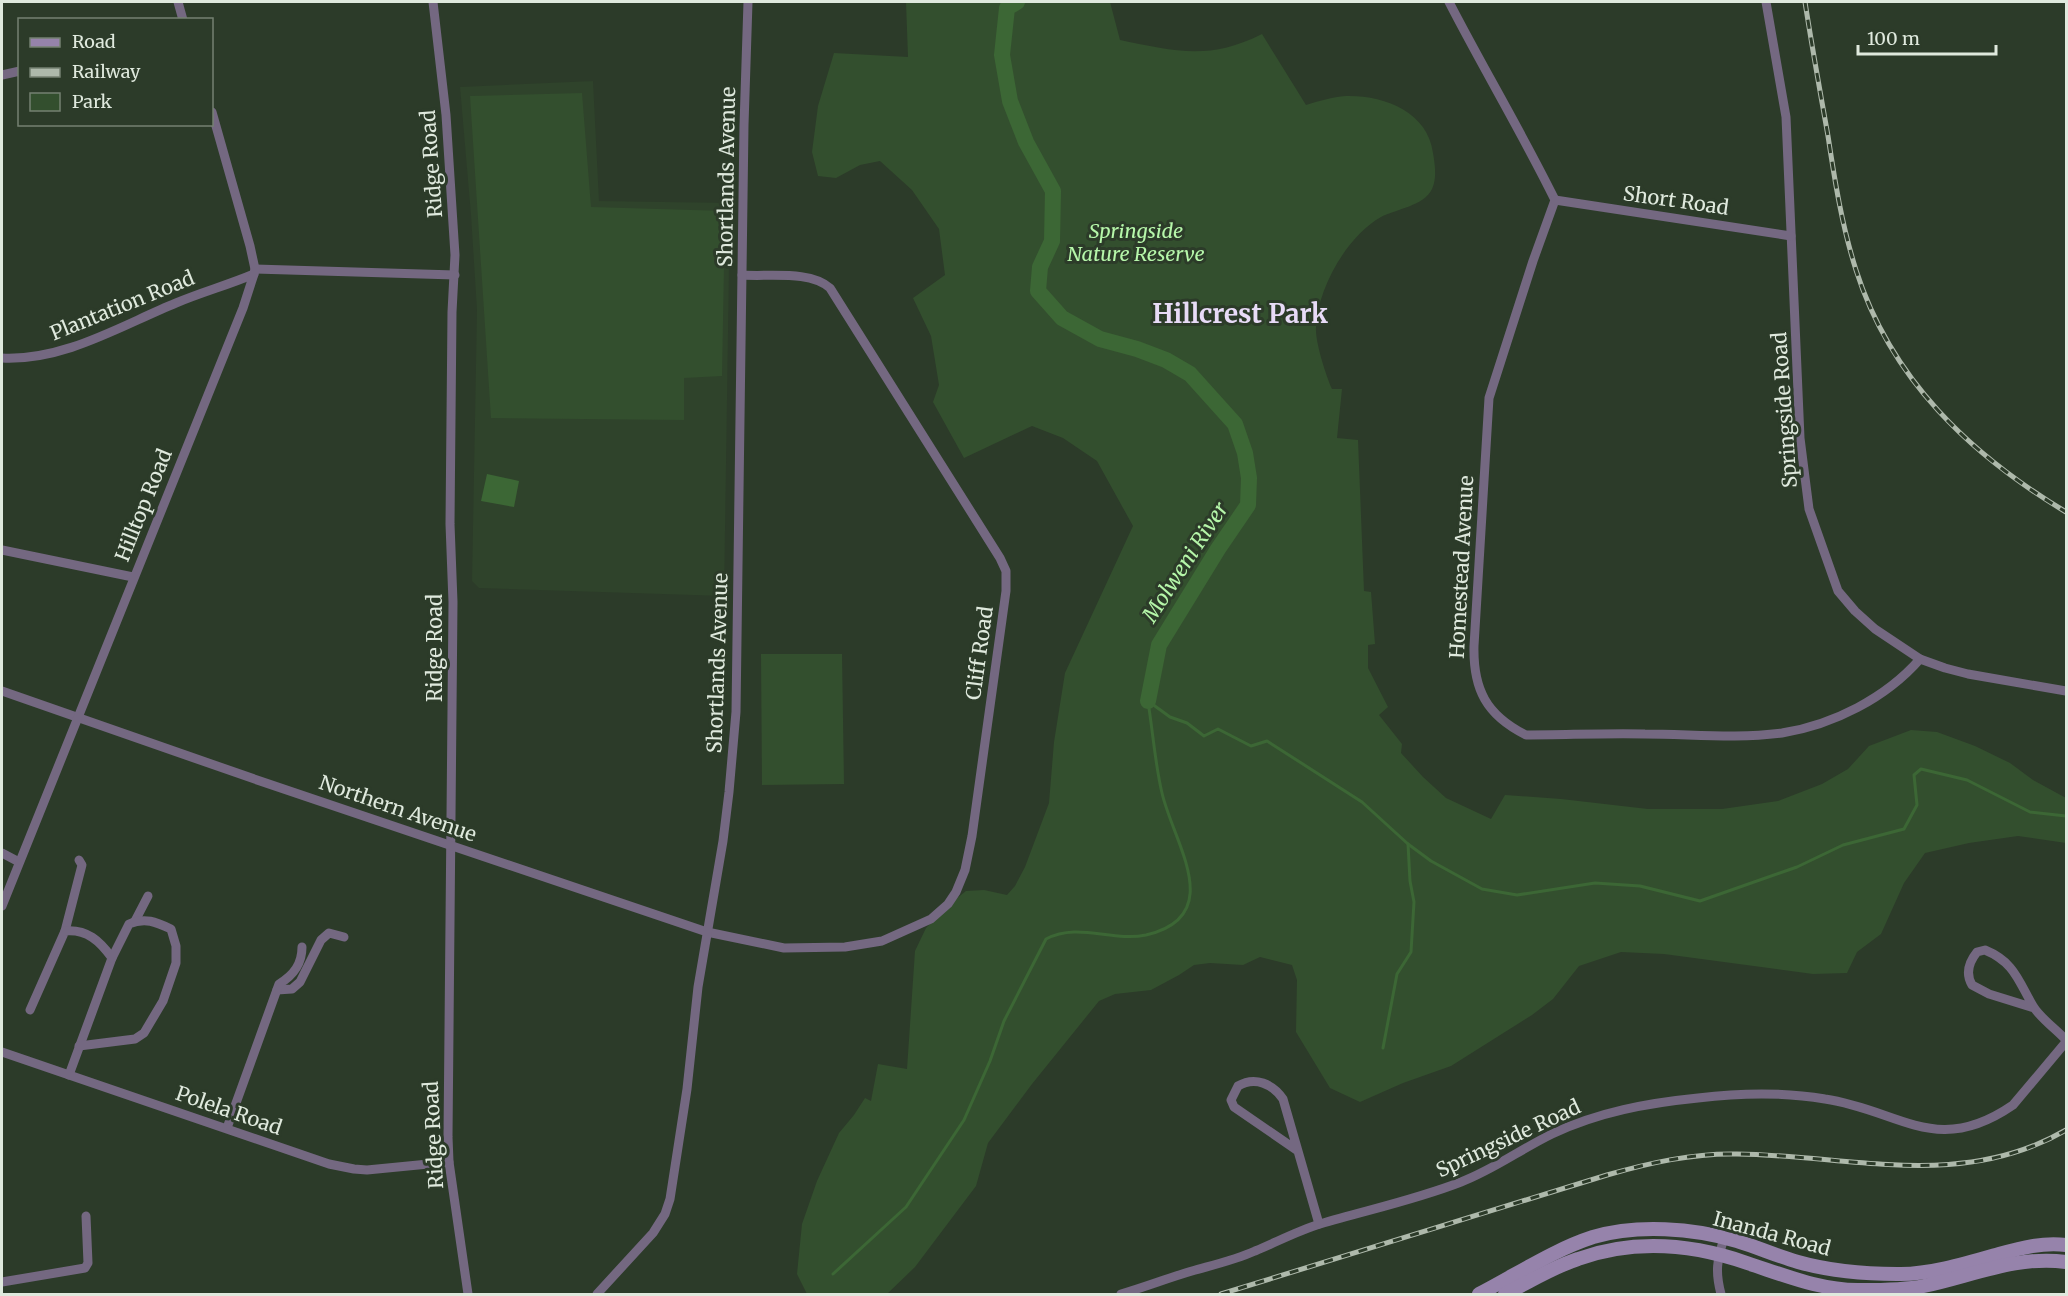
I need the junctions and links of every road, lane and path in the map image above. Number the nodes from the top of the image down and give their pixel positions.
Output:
1 (178, 2) edge
2 (433, 2) edge
3 (748, 2) edge
4 (1449, 2) edge
5 (1766, 2) edge
6 (182, 18) edge
7 (18, 71) edge
8 (2, 75) edge
9 (213, 116) edge
10 (1556, 200) junction
11 (1791, 236) junction
12 (255, 272) junction
13 (742, 274) junction
14 (455, 275) junction
15 (2, 358) edge
16 (2, 550) edge
17 (134, 578) junction
18 (1920, 659) junction
19 (2, 691) edge
20 (2067, 691) edge
21 (77, 718) junction
22 (450, 845) junction
23 (2, 853) edge
24 (79, 860) dead end
25 (19, 862) junction
26 (148, 896) dead end
27 (2, 906) edge
28 (135, 921) junction
29 (65, 931) junction
30 (707, 932) junction
31 (344, 937) dead end
32 (302, 947) dead end
33 (112, 958) junction
34 (277, 990) junction
35 (2034, 1008) junction
36 (30, 1010) dead end
37 (2067, 1041) edge
38 (79, 1046) junction
39 (2, 1052) edge
40 (69, 1075) junction
41 (227, 1128) junction
42 (1298, 1151) junction
43 (449, 1162) junction
44 (86, 1216) dead end
45 (1319, 1224) junction
46 (1724, 1238) junction
47 (2067, 1245) edge
48 (1719, 1254) junction
49 (2067, 1262) edge
50 (2, 1282) edge
51 (468, 1294) edge
52 (597, 1294) edge
53 (1121, 1294) edge
54 (1479, 1294) edge
55 (1505, 1294) edge
56 (1721, 1294) edge

1 - 6 street
2 - 14 street, Ridge Road
3 - 13 street, Shortlands Avenue
4 - 10 street
5 - 11 street, Springside Road
7 - 8 street
9 - 12 street
10 - 11 street, Short Road
10 - 18 street, Homestead Avenue
11 - 18 street, Springside Road
12 - 14 street, Plantation Road
12 - 15 street, Plantation Road
12 - 17 street, Hilltop Road
13 - 30 street, Shortlands Avenue
13 - 30 street, Cliff Road
14 - 22 street, Ridge Road
16 - 17 street
17 - 21 street, Hilltop Road
18 - 20 street, Springside Road
19 - 21 street, Northern Avenue
21 - 22 street, Northern Avenue
21 - 25 street, Hilltop Road
22 - 30 street, Northern Avenue
22 - 43 street, Ridge Road
23 - 25 street
24 - 29 street
25 - 27 street, Hilltop Road
26 - 28 street
28 - 33 street
28 - 38 street
29 - 33 street
29 - 36 street
30 - 52 street, Shortlands Avenue
31 - 34 street
32 - 34 street
33 - 38 street
34 - 41 street
35 - 35 street
35 - 37 street
37 - 45 street, Springside Road
38 - 40 street
39 - 40 street, Polela Road
40 - 41 street, Polela Road
41 - 43 street, Polela Road
42 - 42 street
42 - 45 street
43 - 51 street, Ridge Road
44 - 50 street
45 - 53 street, Springside Road
46 - 47 main road, Inanda Road
46 - 48 street
46 - 54 main road, Inanda Road
48 - 49 main road, Inanda Road
48 - 55 main road, Inanda Road
48 - 56 street

